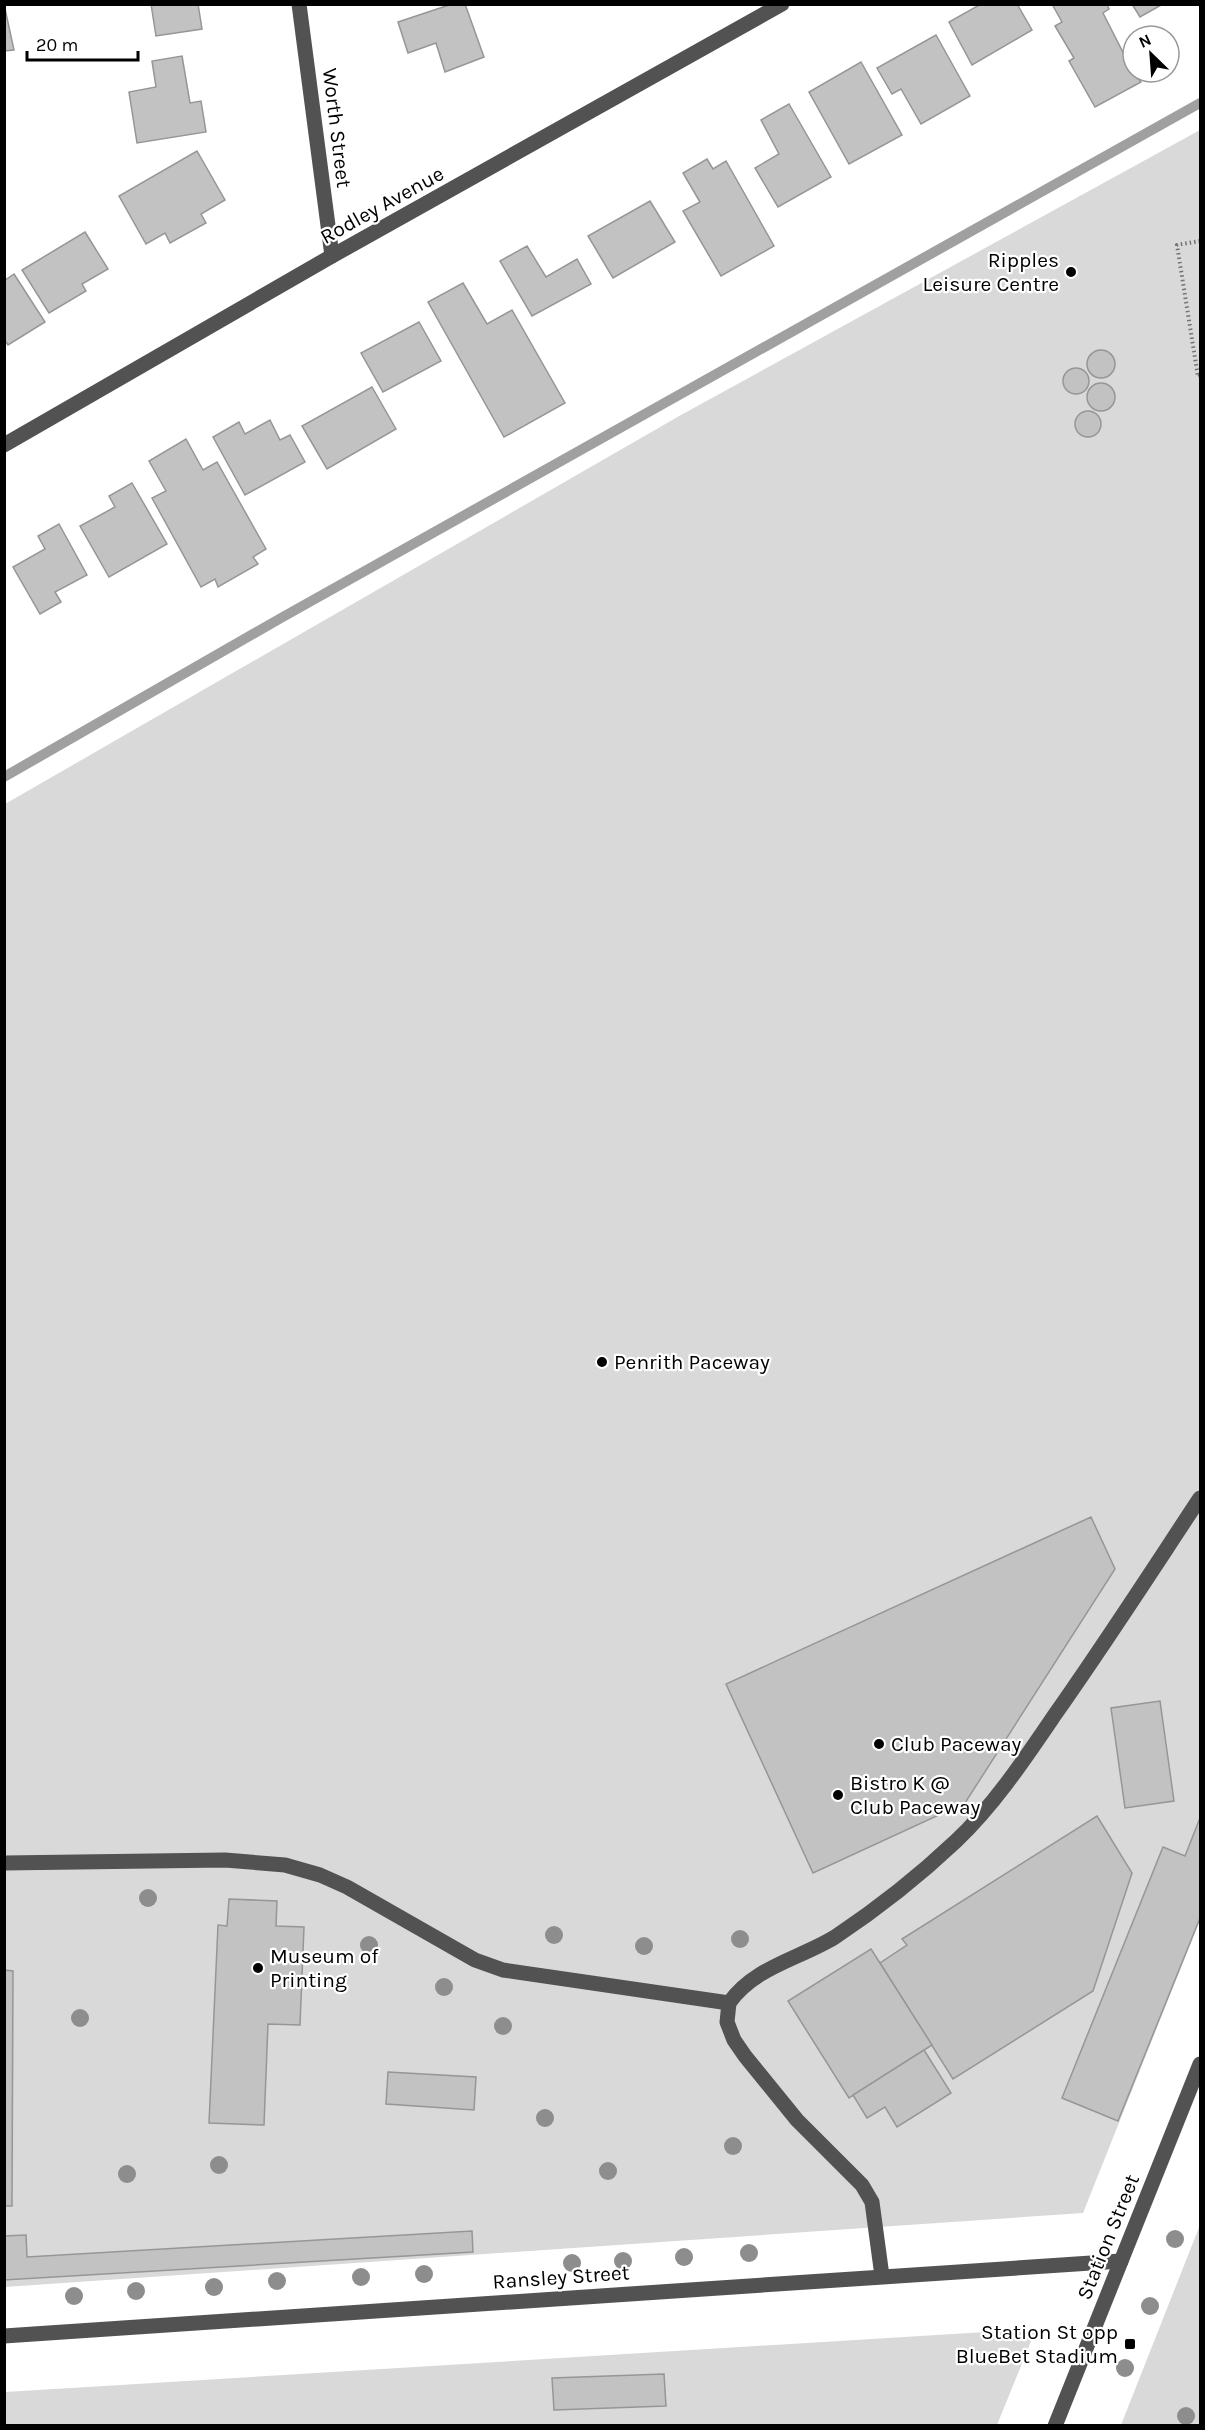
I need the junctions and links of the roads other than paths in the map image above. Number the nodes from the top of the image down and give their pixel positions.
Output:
1 (299, 4) edge
2 (782, 4) edge
3 (332, 256) junction
4 (4, 445) edge
5 (1200, 1498) edge
6 (4, 1863) edge
7 (729, 2003) junction
8 (1200, 2064) edge
9 (1120, 2261) junction
10 (882, 2276) junction
11 (4, 2336) edge
12 (1054, 2426) edge

1 - 3 street, Worth Street
2 - 3 street, Rodley Avenue
3 - 4 street, Rodley Avenue
5 - 7 street
6 - 7 street
7 - 10 street
8 - 9 street, Station Street
9 - 10 street, Ransley Street
9 - 12 street, Station Street
10 - 11 street, Ransley Street

